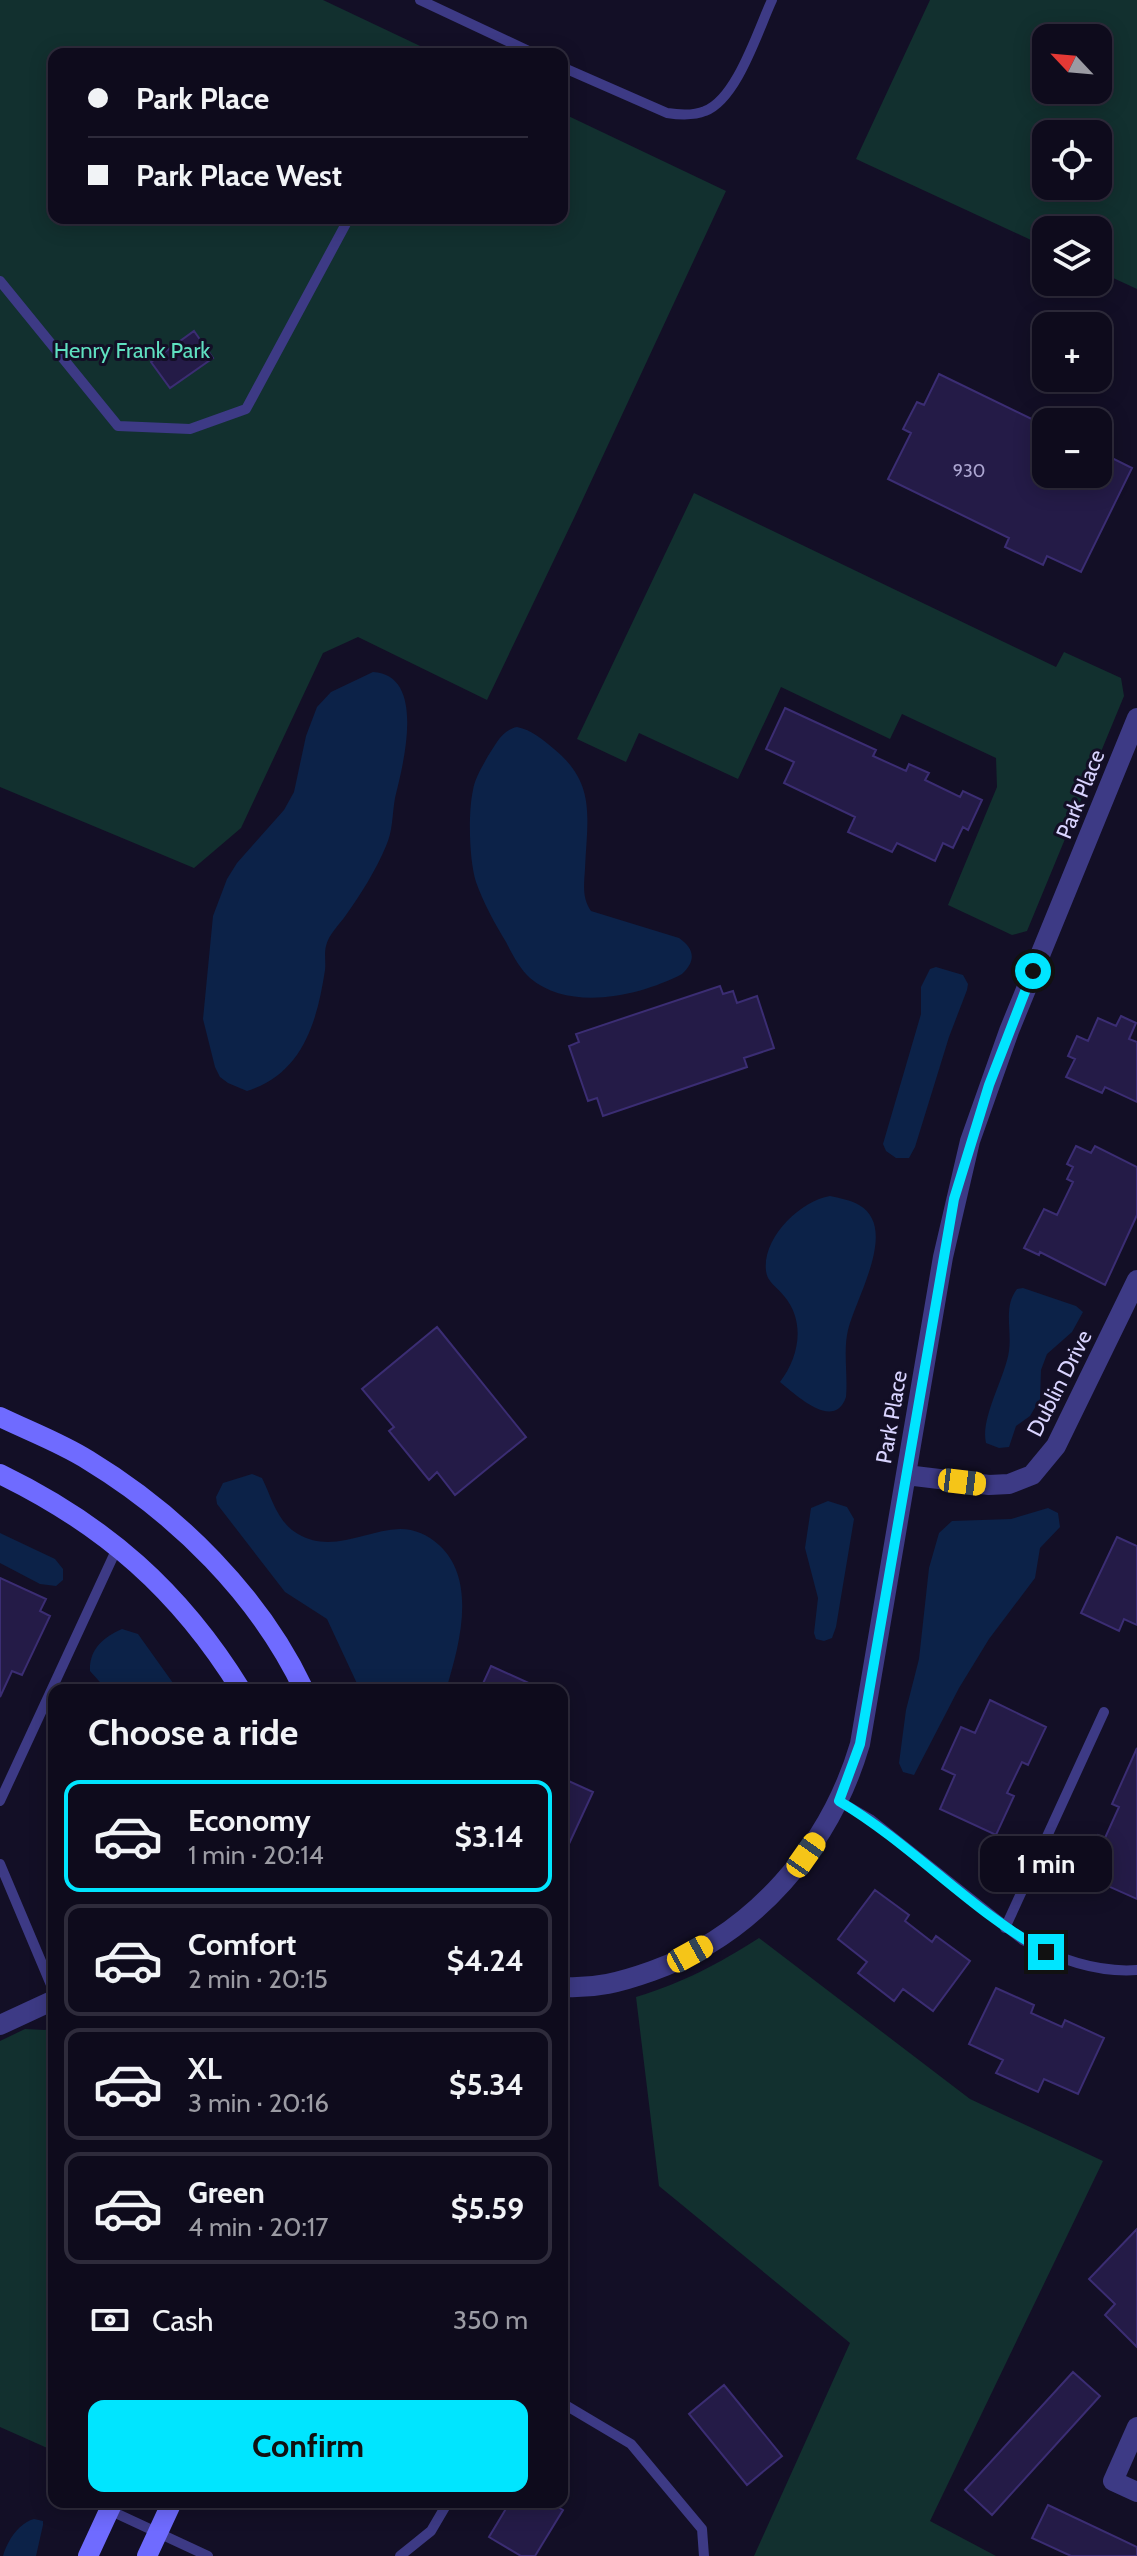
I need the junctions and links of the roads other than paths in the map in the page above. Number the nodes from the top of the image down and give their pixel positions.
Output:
1 (420, 0) edge
2 (772, 0) edge
3 (522, 48) edge
4 (568, 70) edge
5 (346, 224) edge
6 (0, 281) edge
7 (1137, 718) edge
8 (1137, 1280) edge
9 (1131, 1307) edge
10 (0, 1417) edge
11 (0, 1474) edge
12 (906, 1475) junction
13 (118, 1546) junction
14 (54, 1684) edge
15 (237, 1684) edge
16 (301, 1684) edge
17 (48, 1697) edge
18 (1104, 1712) dead end
19 (0, 1801) edge
20 (839, 1801) junction
21 (0, 1864) edge
22 (1005, 1928) junction
23 (1137, 1970) edge
24 (48, 1978) edge
25 (568, 1987) edge
26 (48, 2003) edge
27 (0, 2025) edge
28 (568, 2407) edge
29 (1137, 2427) edge
30 (1137, 2492) edge
31 (110, 2508) edge
32 (114, 2508) edge
33 (169, 2508) edge
34 (444, 2508) edge
35 (158, 2533) junction
36 (88, 2556) edge
37 (147, 2556) edge
38 (208, 2556) edge
39 (400, 2556) edge
40 (704, 2556) edge

1 - 3 lane
2 - 4 lane
5 - 6 lane
7 - 12 street, Park Place
8 - 9 street, Dublin Drive
9 - 12 street, Dublin Drive
10 - 16 street
11 - 13 street
12 - 20 street, Park Place
13 - 14 lane
13 - 15 street
17 - 19 lane
18 - 22 lane
20 - 22 lane
20 - 25 street, Park Place
21 - 24 lane
22 - 23 lane
26 - 27 street
28 - 40 lane
29 - 30 street
31 - 36 street
32 - 35 lane
33 - 35 street
34 - 39 lane
35 - 37 street
35 - 38 lane

